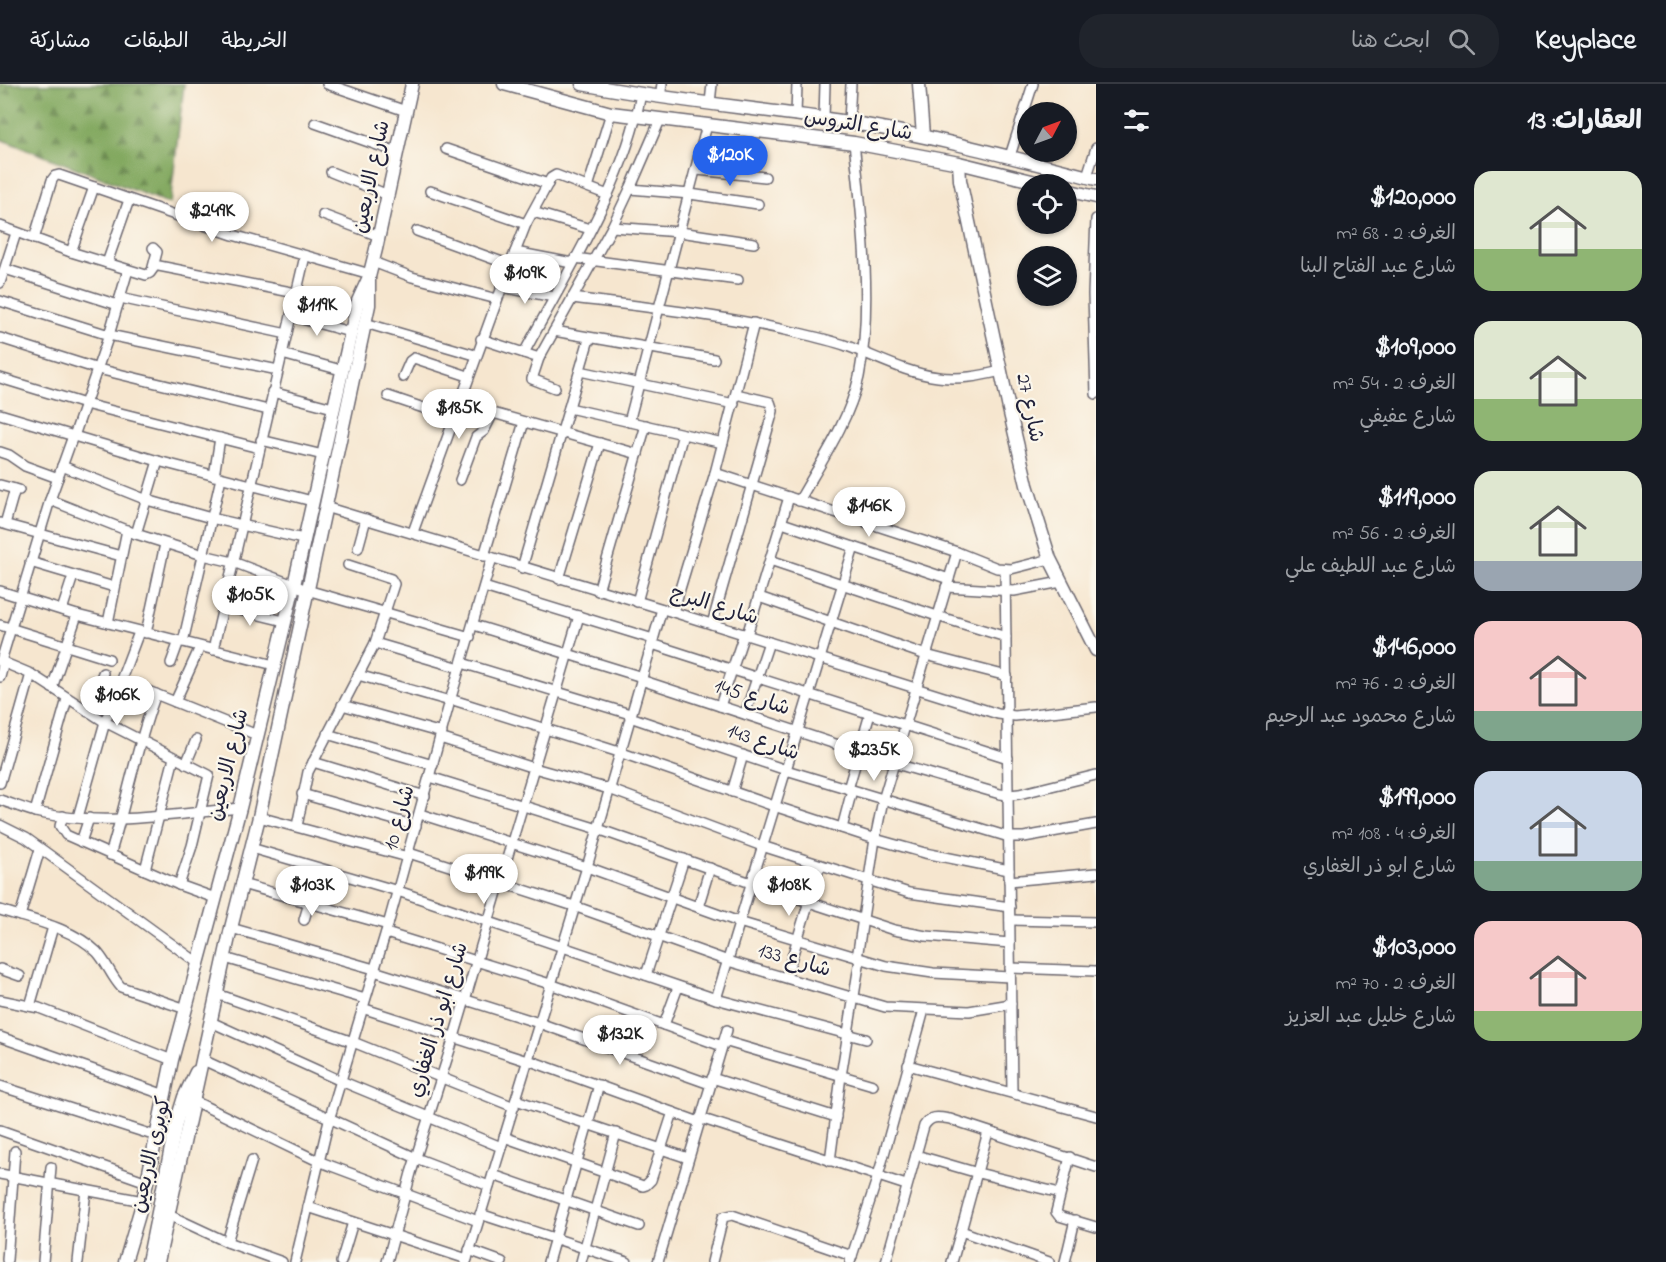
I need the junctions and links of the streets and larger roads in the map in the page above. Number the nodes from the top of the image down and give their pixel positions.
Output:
1 (327, 84) edge
2 (412, 84) edge
3 (504, 84) edge
4 (582, 84) edge
5 (712, 84) edge
6 (798, 84) edge
7 (825, 84) edge
8 (851, 84) edge
9 (919, 84) edge
10 (1033, 84) edge
11 (616, 87) edge
12 (661, 90) edge
13 (641, 94) junction
14 (710, 103) junction
15 (406, 111) junction
16 (611, 113) junction
17 (796, 115) junction
18 (637, 117) junction
19 (824, 118) junction
20 (660, 120) junction
21 (849, 122) junction
22 (315, 123) dead end
23 (707, 125) junction
24 (923, 136) junction
25 (854, 144) junction
26 (1096, 148) edge
27 (446, 149) dead end
28 (397, 152) junction
29 (1010, 156) junction
30 (959, 164) junction
31 (697, 170) junction
32 (331, 172) dead end
33 (765, 177) dead end
34 (1017, 178) edge
35 (1092, 178) edge
36 (549, 181) junction
37 (588, 187) junction
38 (94, 188) junction
39 (630, 189) junction
40 (430, 191) dead end
41 (1077, 193) edge
42 (690, 194) junction
43 (388, 195) junction
44 (608, 195) junction
45 (1096, 197) edge
46 (129, 200) junction
47 (758, 204) dead end
48 (532, 212) junction
49 (323, 215) dead end
50 (1096, 219) edge
51 (526, 224) junction
52 (0, 226) edge
53 (612, 227) junction
54 (590, 229) junction
55 (417, 231) dead end
56 (681, 232) junction
57 (16, 233) junction
58 (379, 236) junction
59 (34, 239) junction
60 (754, 243) dead end
61 (153, 248) dead end
62 (71, 252) junction
63 (514, 252) junction
64 (305, 256) junction
65 (573, 261) junction
66 (593, 261) junction
67 (107, 263) junction
68 (510, 265) junction
69 (153, 267) junction
70 (128, 270) junction
71 (670, 270) junction
72 (3, 271) edge
73 (371, 271) junction
74 (738, 280) dead end
75 (0, 283) edge
76 (501, 286) junction
77 (296, 293) junction
78 (554, 297) junction
79 (572, 298) junction
80 (497, 299) junction
81 (0, 301) edge
82 (119, 301) junction
83 (660, 308) junction
84 (291, 316) junction
85 (365, 323) junction
86 (754, 323) junction
87 (554, 332) junction
88 (350, 333) junction
89 (286, 334) junction
90 (109, 336) junction
91 (0, 338) edge
92 (481, 339) junction
93 (589, 339) junction
94 (1095, 342) edge
95 (649, 347) junction
96 (862, 352) junction
97 (524, 353) junction
98 (282, 354) junction
99 (475, 355) junction
100 (539, 358) junction
101 (714, 359) dead end
102 (98, 369) junction
103 (278, 370) junction
104 (341, 370) junction
105 (580, 371) junction
106 (1001, 371) junction
107 (468, 376) junction
108 (403, 377) dead end
109 (0, 378) edge
110 (639, 384) junction
111 (555, 388) dead end
112 (272, 392) junction
113 (736, 394) junction
114 (1096, 394) edge
115 (388, 396) dead end
116 (85, 404) junction
117 (734, 404) junction
118 (333, 408) junction
119 (569, 408) junction
120 (268, 410) junction
121 (0, 414) edge
122 (453, 418) junction
123 (524, 422) junction
124 (629, 422) junction
125 (646, 425) junction
126 (562, 433) junction
127 (683, 434) junction
128 (74, 436) junction
129 (220, 438) junction
130 (600, 443) junction
131 (723, 443) junction
132 (260, 444) junction
133 (0, 452) edge
134 (638, 454) junction
135 (323, 455) junction
136 (158, 461) junction
137 (62, 466) junction
138 (715, 473) junction
139 (217, 477) junction
140 (58, 478) junction
141 (460, 480) dead end
142 (0, 485) edge
143 (251, 486) junction
144 (753, 486) junction
145 (789, 497) junction
146 (50, 500) junction
147 (147, 500) junction
148 (312, 501) junction
149 (799, 501) junction
150 (325, 507) junction
151 (211, 518) junction
152 (366, 519) junction
153 (782, 523) junction
154 (3, 524) edge
155 (241, 524) junction
156 (132, 532) junction
157 (412, 532) junction
158 (39, 534) junction
159 (303, 539) junction
160 (165, 543) junction
161 (854, 547) junction
162 (358, 548) dead end
163 (957, 552) junction
164 (203, 555) junction
165 (121, 556) junction
166 (488, 557) junction
167 (1050, 559) junction
168 (770, 560) junction
169 (30, 562) junction
170 (233, 562) junction
171 (348, 565) dead end
172 (522, 568) junction
173 (1005, 569) junction
174 (73, 576) junction
175 (560, 579) junction
176 (1061, 582) junction
177 (947, 583) junction
178 (294, 585) junction
179 (842, 585) junction
180 (114, 587) junction
181 (484, 587) junction
182 (307, 590) junction
183 (0, 591) edge
184 (598, 591) junction
185 (1006, 592) junction
186 (759, 597) junction
187 (20, 598) junction
188 (637, 602) junction
189 (223, 606) junction
190 (662, 609) junction
191 (62, 610) junction
192 (385, 612) junction
193 (673, 612) junction
194 (77, 615) junction
195 (579, 616) junction
196 (937, 616) junction
197 (284, 621) junction
198 (831, 622) junction
199 (108, 623) junction
200 (712, 624) junction
201 (0, 625) edge
202 (474, 626) junction
203 (10, 628) junction
204 (143, 633) junction
205 (745, 634) junction
206 (470, 637) junction
207 (1006, 637) junction
208 (652, 641) junction
209 (181, 642) junction
210 (769, 642) junction
211 (375, 643) junction
212 (67, 647) junction
213 (200, 647) junction
214 (213, 650) junction
215 (1096, 650) edge
216 (567, 654) junction
217 (926, 655) junction
218 (820, 658) junction
219 (109, 659) dead end
220 (2, 661) edge
221 (171, 663) dead end
222 (274, 665) junction
223 (461, 665) junction
224 (733, 670) junction
225 (103, 673) dead end
226 (31, 674) junction
227 (358, 675) junction
228 (1006, 676) junction
229 (0, 677) edge
230 (641, 678) junction
231 (757, 678) junction
232 (52, 688) junction
233 (143, 689) dead end
234 (915, 690) junction
235 (556, 692) junction
236 (156, 694) junction
237 (809, 695) junction
238 (67, 699) junction
239 (450, 700) junction
240 (175, 702) junction
241 (342, 705) junction
242 (720, 706) junction
243 (1096, 707) edge
244 (88, 712) junction
245 (745, 714) junction
246 (870, 714) junction
247 (630, 715) junction
248 (1007, 716) junction
249 (105, 722) junction
250 (905, 725) junction
251 (545, 729) junction
252 (798, 732) junction
253 (327, 734) junction
254 (257, 735) junction
255 (441, 736) junction
256 (139, 740) junction
257 (196, 740) dead end
258 (4, 749) edge
259 (620, 752) junction
260 (859, 752) junction
261 (743, 755) junction
262 (174, 758) junction
263 (1008, 758) junction
264 (313, 762) junction
265 (893, 763) junction
266 (186, 764) junction
267 (434, 765) junction
268 (534, 768) junction
269 (786, 770) junction
270 (1096, 775) edge
271 (430, 777) junction
272 (0, 783) edge
273 (609, 789) junction
274 (850, 789) junction
275 (732, 792) junction
276 (302, 794) junction
277 (1009, 795) junction
278 (425, 796) junction
279 (0, 800) edge
280 (883, 800) junction
281 (522, 806) junction
282 (774, 806) junction
283 (240, 808) junction
284 (34, 812) junction
285 (201, 812) junction
286 (420, 814) junction
287 (63, 816) junction
288 (161, 816) junction
289 (259, 817) junction
290 (78, 818) junction
291 (89, 818) junction
292 (122, 819) junction
293 (1096, 824) edge
294 (0, 825) edge
295 (297, 826) junction
296 (416, 826) junction
297 (842, 828) junction
298 (598, 829) junction
299 (1009, 837) junction
300 (875, 839) junction
301 (81, 842) junction
302 (511, 843) junction
303 (762, 846) junction
304 (251, 848) junction
305 (40, 849) junction
306 (110, 855) junction
307 (408, 855) junction
308 (684, 859) junction
309 (820, 865) junction
310 (587, 867) junction
311 (710, 868) junction
312 (145, 870) junction
313 (1009, 870) junction
314 (1096, 873) edge
315 (869, 880) junction
316 (1009, 881) junction
317 (500, 882) junction
318 (750, 883) junction
319 (242, 884) junction
320 (178, 885) junction
321 (398, 891) junction
322 (671, 897) junction
323 (215, 898) junction
324 (808, 902) junction
325 (309, 903) junction
326 (574, 906) junction
327 (698, 906) junction
328 (1010, 907) junction
329 (0, 910) edge
330 (20, 916) junction
331 (304, 920) dead end
332 (863, 920) junction
333 (1010, 920) junction
334 (488, 921) junction
335 (739, 922) junction
336 (1096, 922) edge
337 (53, 927) junction
338 (231, 928) junction
339 (387, 929) junction
340 (658, 936) junction
341 (796, 939) junction
342 (1010, 943) junction
343 (562, 945) junction
344 (225, 958) junction
345 (858, 958) junction
346 (476, 960) junction
347 (728, 961) junction
348 (198, 963) junction
349 (0, 969) edge
350 (374, 970) junction
351 (1096, 971) edge
352 (1010, 972) junction
353 (646, 975) junction
354 (20, 976) dead end
355 (786, 977) junction
356 (550, 984) junction
357 (678, 987) junction
358 (217, 994) junction
359 (853, 997) junction
360 (716, 999) junction
361 (0, 1000) edge
362 (464, 1000) junction
363 (364, 1003) junction
364 (1011, 1004) junction
365 (30, 1006) junction
366 (186, 1009) junction
367 (924, 1010) junction
368 (211, 1022) junction
369 (539, 1023) junction
370 (664, 1025) junction
371 (727, 1030) dead end
372 (848, 1033) junction
373 (454, 1037) junction
374 (0, 1038) edge
375 (866, 1039) dead end
376 (353, 1042) junction
377 (723, 1044) junction
378 (172, 1060) junction
379 (203, 1060) junction
380 (528, 1061) junction
381 (908, 1065) junction
382 (841, 1076) junction
383 (441, 1078) junction
384 (341, 1081) junction
385 (711, 1081) junction
386 (599, 1085) junction
387 (873, 1085) dead end
388 (0, 1086) edge
389 (1012, 1092) junction
390 (165, 1095) junction
391 (194, 1101) junction
392 (515, 1103) junction
393 (672, 1112) junction
394 (1096, 1116) edge
395 (836, 1117) junction
396 (429, 1118) junction
397 (329, 1120) junction
398 (699, 1120) junction
399 (588, 1124) junction
400 (0, 1130) edge
401 (988, 1132) junction
402 (616, 1133) junction
403 (156, 1136) junction
404 (504, 1137) junction
405 (501, 1147) junction
406 (660, 1148) junction
407 (15, 1151) dead end
408 (916, 1155) junction
409 (1070, 1157) junction
410 (416, 1158) junction
411 (688, 1158) junction
412 (252, 1160) dead end
413 (318, 1161) junction
414 (830, 1161) junction
415 (576, 1162) junction
416 (51, 1167) dead end
417 (1096, 1167) edge
418 (606, 1173) junction
419 (978, 1173) junction
420 (0, 1174) edge
421 (493, 1175) junction
422 (878, 1176) junction
423 (14, 1177) junction
424 (147, 1182) junction
425 (50, 1184) junction
426 (906, 1185) junction
427 (489, 1186) junction
428 (86, 1190) junction
429 (1060, 1194) junction
430 (405, 1195) junction
431 (565, 1200) junction
432 (143, 1201) junction
433 (308, 1207) junction
434 (596, 1211) junction
435 (169, 1215) junction
436 (479, 1218) junction
437 (1074, 1220) junction
438 (353, 1221) junction
439 (639, 1226) dead end
440 (1096, 1227) edge
441 (961, 1231) junction
442 (395, 1236) junction
443 (554, 1239) junction
444 (227, 1242) junction
445 (585, 1248) junction
446 (467, 1257) edge
447 (6, 1259) edge
448 (851, 1259) edge
449 (277, 1261) edge
450 (43, 1262) edge
451 (78, 1262) edge
452 (125, 1262) edge
453 (134, 1262) edge
454 (148, 1262) edge
455 (158, 1262) edge
456 (296, 1262) edge
457 (341, 1262) edge
458 (387, 1262) edge
459 (502, 1262) edge
460 (548, 1262) edge
461 (581, 1262) edge
462 (627, 1262) edge
463 (658, 1262) edge
464 (712, 1262) edge
465 (886, 1262) edge
466 (952, 1262) edge
467 (1049, 1262) edge
468 (1065, 1262) edge

1 - 15 street
2 - 15 street, شارع الاربعين
3 - 16 street, شارع التروس
4 - 11 street, شارع التروس
5 - 14 street
6 - 17 street
7 - 19 street
8 - 21 street
9 - 24 street
10 - 29 street
11 - 13 street, شارع التروس
12 - 13 street, شارع التروس
12 - 14 street, شارع التروس
13 - 18 street
14 - 17 street, شارع التروس
15 - 28 street, شارع الاربعين
16 - 18 street, شارع التروس
16 - 37 street
17 - 19 street, شارع التروس
18 - 20 street, شارع التروس
18 - 44 street
19 - 21 street, شارع التروس
20 - 23 street, شارع التروس
20 - 39 street
21 - 24 street, شارع التروس
22 - 28 street
23 - 25 street, شارع التروس
23 - 31 street
24 - 29 street, شارع التروس
25 - 30 street, شارع التروس
25 - 96 street
26 - 35 street
27 - 36 street
28 - 43 street, شارع الاربعين
29 - 35 street, شارع التروس
30 - 34 street, شارع التروس
30 - 106 street, شارع 27
31 - 33 street
31 - 42 street
32 - 43 street
36 - 37 street
36 - 48 street
37 - 44 street
38 - 46 street
38 - 59 street
38 - 62 street
39 - 42 street
39 - 53 street
40 - 51 street
41 - 45 street
42 - 47 street
42 - 56 street
43 - 58 street, شارع الاربعين
44 - 54 street
46 - 64 street
46 - 67 street
48 - 51 street
48 - 54 street
49 - 58 street
50 - 94 street
51 - 63 street
52 - 57 street
53 - 56 street
53 - 66 street
54 - 65 street
55 - 68 street
56 - 60 street
56 - 71 street
57 - 59 street
57 - 72 street
58 - 73 street, شارع الاربعين
59 - 62 street
61 - 69 street
62 - 67 street
63 - 65 street
63 - 68 street
64 - 73 street
64 - 77 street
65 - 66 street
65 - 78 street
66 - 71 street
66 - 79 street
67 - 70 street
68 - 76 street
69 - 70 street
69 - 77 street
70 - 82 street
71 - 74 street
71 - 83 street
72 - 75 street
72 - 82 street
73 - 80 street
73 - 85 street, شارع الاربعين
73 - 88 street, شارع الاربعين
76 - 78 street
76 - 80 street
77 - 84 street
78 - 97 street
79 - 83 street
79 - 87 street
80 - 92 street
81 - 90 street
82 - 89 street
82 - 90 street
83 - 86 street
83 - 95 street
84 - 88 street
84 - 89 street
85 - 99 street
85 - 150 street, شارع الاربعين
86 - 96 street
86 - 113 street
87 - 93 street
87 - 100 street
88 - 104 street, شارع الاربعين
89 - 98 street
90 - 102 street
90 - 103 street
91 - 102 street
92 - 97 street
92 - 99 street
93 - 95 street
93 - 105 street
94 - 114 street
95 - 101 street
95 - 110 street
96 - 106 street
96 - 149 street
97 - 100 street
98 - 103 street
98 - 104 street
99 - 107 street
100 - 111 street
102 - 116 street
102 - 120 street
103 - 112 street
104 - 118 street, شارع الاربعين
105 - 110 street
105 - 119 street
106 - 167 street, شارع 27
107 - 108 street
107 - 122 street
109 - 116 street
110 - 117 street
110 - 124 street
112 - 118 street
112 - 120 street
113 - 117 street
113 - 144 street
115 - 122 street
116 - 128 street
116 - 129 street
117 - 131 street
118 - 135 street, شارع الاربعين
119 - 124 street
119 - 126 street
120 - 132 street
121 - 128 street
122 - 157 street
123 - 126 street
123 - 141 street
123 - 166 street, شارع 10
124 - 125 street
125 - 127 street
125 - 134 street
126 - 130 street
126 - 172 street
127 - 131 street
127 - 188 street
128 - 136 street
128 - 137 street
129 - 132 street
129 - 139 street
130 - 134 street
130 - 175 street
131 - 138 street
132 - 135 street
132 - 143 street
133 - 140 street
134 - 184 street
135 - 148 street, شارع الاربعين
136 - 139 street
136 - 147 street
137 - 140 street
137 - 147 street
138 - 144 street
138 - 193 street
139 - 143 street
139 - 151 street
140 - 146 street
142 - 154 street
143 - 148 street
143 - 155 street
144 - 145 street
144 - 200 street
145 - 149 street
145 - 153 street
146 - 156 street
146 - 158 street
147 - 151 street
147 - 156 street
148 - 159 street, شارع الاربعين
149 - 163 street
150 - 152 street, شارع البرج
150 - 182 street, شارع الاربعين
151 - 155 street
151 - 164 street
152 - 157 street, شارع البرج
152 - 162 street
153 - 161 street
153 - 168 street
154 - 158 street
155 - 159 street
155 - 170 street
156 - 160 street
156 - 165 street
157 - 166 street, شارع البرج
158 - 165 street
158 - 169 street
159 - 178 street, شارع الاربعين
160 - 164 street
160 - 204 street
161 - 177 street
161 - 179 street
163 - 173 street
163 - 177 street
164 - 170 street
164 - 209 street
165 - 180 street
166 - 172 street, شارع البرج
166 - 181 street, شارع 10
167 - 173 street
167 - 176 street, شارع 27
168 - 179 street
168 - 186 street
169 - 174 street
169 - 187 street
170 - 178 street
170 - 189 street
171 - 192 street
172 - 175 street, شارع البرج
173 - 185 street
174 - 180 street
174 - 191 street
175 - 184 street, شارع البرج
176 - 185 street
176 - 215 street, شارع 27
177 - 185 street
177 - 196 street
178 - 182 street
178 - 197 street, شارع الاربعين
179 - 196 street
179 - 198 street
180 - 199 street
181 - 195 street
181 - 202 street, شارع 10
182 - 192 street
182 - 289 street, شارع الاربعين
183 - 187 street
184 - 188 street, شارع البرج
185 - 207 street
186 - 198 street
186 - 205 street
187 - 191 street
187 - 203 street
188 - 190 street, شارع البرج
189 - 197 street
189 - 214 street
190 - 193 street, شارع البرج
190 - 208 street
191 - 194 street
192 - 206 street
192 - 211 street
193 - 200 street, شارع البرج
194 - 199 street
194 - 212 street
195 - 208 street
195 - 216 street, شارع ابو ذر الغفاري
196 - 207 street
196 - 217 street
197 - 222 street, شارع الاربعين
198 - 217 street
198 - 218 street
199 - 204 street
200 - 205 street, شارع البرج
201 - 203 street
202 - 206 street, شارع 10
202 - 216 street, شارع 145
203 - 212 street
203 - 220 street
204 - 209 street
204 - 249 street
205 - 210 street, شارع البرج
205 - 224 street
206 - 223 street, شارع 10
207 - 228 street
208 - 224 street
208 - 230 street
209 - 213 street
209 - 221 street
210 - 218 street, شارع البرج
210 - 231 street
211 - 223 street, شارع 143
211 - 227 street
212 - 219 street
212 - 232 street
213 - 214 street
213 - 240 street
214 - 222 street
216 - 230 street, شارع 145
216 - 235 street, شارع ابو ذر الغفاري
217 - 228 street
217 - 234 street
218 - 234 street, شارع البرج
218 - 237 street
220 - 226 street
220 - 229 street
222 - 254 street, شارع الاربعين
223 - 235 street, شارع 143
223 - 239 street, شارع 10
224 - 231 street
224 - 242 street
225 - 244 street
226 - 232 street
226 - 258 street
227 - 239 street
227 - 241 street
228 - 248 street
230 - 242 street, شارع 145
230 - 247 street
231 - 237 street
231 - 245 street
232 - 238 street
233 - 236 street
234 - 248 street, شارع البرج
234 - 250 street
235 - 247 street, شارع 143
235 - 251 street, شارع ابو ذر الغفاري
236 - 240 street
236 - 256 street
237 - 246 street
237 - 252 street
238 - 244 street
238 - 284 street
239 - 251 street
239 - 255 street, شارع 10
240 - 254 street
241 - 253 street
241 - 255 street
242 - 245 street, شارع 145
243 - 248 street, شارع البرج
244 - 249 street
245 - 252 street, شارع 145
246 - 250 street
246 - 260 street
247 - 259 street
247 - 261 street, شارع 143
248 - 263 street
249 - 256 street
249 - 290 street
250 - 263 street
250 - 265 street
251 - 259 street
251 - 268 street, شارع ابو ذر الغفاري
252 - 260 street, شارع 145
252 - 269 street
253 - 264 street
253 - 267 street
254 - 283 street, شارع الاربعين
255 - 267 street, شارع 10
255 - 268 street
256 - 262 street
256 - 292 street
257 - 266 street
258 - 272 street
259 - 273 street
259 - 275 street
260 - 265 street, شارع 145
260 - 274 street
261 - 269 street, شارع 143
261 - 275 street
262 - 266 street
262 - 288 street
263 - 277 street
264 - 276 street
264 - 278 street
265 - 277 street, شارع 145
265 - 280 street
266 - 285 street
267 - 271 street, شارع 10
268 - 273 street
268 - 281 street, شارع ابو ذر الغفاري
269 - 274 street, شارع 143
269 - 282 street
270 - 277 street, شارع 145
271 - 278 street, شارع 10
271 - 281 street
273 - 298 street
273 - 303 street
274 - 280 street, شارع 143
274 - 297 street
275 - 282 street
276 - 295 street
276 - 296 street
277 - 299 street
278 - 286 street, شارع 10
279 - 284 street
280 - 299 street, شارع 143
280 - 300 street
281 - 298 street
281 - 302 street, شارع ابو ذر الغفاري
282 - 297 street
282 - 303 street
283 - 285 street
283 - 323 street, شارع الاربعين
284 - 287 street
285 - 288 street
285 - 320 street
286 - 296 street, شارع 10
286 - 302 street
287 - 290 street
287 - 301 street
288 - 292 street
288 - 312 street
289 - 295 street, شارع 133
289 - 304 street, شارع الاربعين
290 - 291 street
291 - 292 street
291 - 301 street
292 - 306 street
293 - 299 street, شارع 143
294 - 305 street
295 - 307 street, شارع 133
296 - 307 street, شارع 10
297 - 300 street
298 - 308 street
298 - 310 street
299 - 313 street
300 - 313 street
300 - 315 street
301 - 306 street
302 - 310 street
302 - 317 street, شارع ابو ذر الغفاري
303 - 309 street
303 - 318 street
304 - 319 street, شارع الاربعين
304 - 321 street
305 - 330 street
305 - 348 street
306 - 312 street
307 - 317 street, شارع 133
307 - 321 street, شارع 10
308 - 311 street
308 - 322 street
309 - 315 street
309 - 324 street
310 - 322 street
310 - 326 street
311 - 318 street
311 - 327 street
312 - 320 street
313 - 316 street
314 - 316 street
315 - 328 street
315 - 332 street
316 - 328 street
317 - 326 street, شارع 133
317 - 334 street, شارع ابو ذر الغفاري
318 - 324 street
318 - 335 street
319 - 325 street
319 - 338 street, شارع الاربعين
320 - 323 street
321 - 334 street
321 - 339 street, شارع 10
322 - 327 street
322 - 340 street
323 - 348 street, شارع الاربعين
324 - 332 street
324 - 341 street
325 - 331 street
325 - 339 street
326 - 340 street, شارع 133
326 - 343 street
327 - 335 street
328 - 333 street
329 - 330 street
330 - 337 street
332 - 342 street
332 - 345 street
333 - 336 street
333 - 342 street
334 - 343 street
334 - 346 street, شارع ابو ذر الغفاري
335 - 341 street
335 - 347 street
337 - 365 street
337 - 366 street
338 - 344 street, شارع الاربعين
338 - 350 street
339 - 346 street
339 - 350 street, شارع 10
340 - 347 street, شارع 133
340 - 353 street
341 - 345 street
341 - 355 street
342 - 352 street
343 - 353 street
343 - 356 street
344 - 358 street, شارع الاربعين
344 - 363 street
345 - 352 street
345 - 359 street
346 - 356 street
346 - 362 street, شارع ابو ذر الغفاري
347 - 355 street, شارع 133
347 - 360 street
348 - 366 street, شارع الاربعين
349 - 354 street
350 - 362 street
350 - 363 street, شارع 10
351 - 352 street
352 - 364 street
353 - 357 street
355 - 359 street, شارع 133
356 - 369 street
356 - 370 street
357 - 360 street
357 - 370 street
358 - 368 street, شارع الاربعين
358 - 376 street
359 - 367 street, شارع 133
359 - 372 street
360 - 372 street
361 - 365 street
362 - 369 street
362 - 373 street, شارع ابو ذر الغفاري
363 - 373 street
363 - 376 street, شارع 10
364 - 367 street, شارع 133
364 - 389 street
365 - 378 street
366 - 378 street, شارع الاربعين
367 - 381 street
368 - 379 street, شارع الاربعين
368 - 384 street
369 - 380 street
369 - 385 street
370 - 377 street
371 - 377 street
372 - 375 street
372 - 382 street
373 - 380 street
373 - 383 street, شارع ابو ذر الغفاري
374 - 390 street
376 - 383 street
376 - 384 street, شارع 10
377 - 382 street
377 - 385 street
378 - 390 street, شارع الاربعين
378 - 453 street, كوبرى الاربعين
379 - 391 street, شارع الاربعين
379 - 397 street
379 - 454 street, كوبرى الاربعين
380 - 386 street
380 - 392 street
381 - 389 street
381 - 422 street
382 - 387 street
382 - 395 street
383 - 392 street
383 - 396 street, شارع ابو ذر الغفاري
384 - 396 street
384 - 397 street, شارع 10
385 - 395 street
385 - 398 street
386 - 393 street
386 - 399 street
388 - 403 street
389 - 394 street
390 - 403 street, شارع الاربعين
391 - 413 street
391 - 435 street, شارع الاربعين
392 - 399 street
392 - 404 street
393 - 398 street
393 - 406 street
395 - 414 street
396 - 405 street
396 - 410 street, شارع ابو ذر الغفاري
397 - 410 street
397 - 413 street, شارع 10
398 - 411 street
398 - 414 street
399 - 402 street
399 - 415 street
400 - 424 street
401 - 408 street
401 - 409 street
401 - 419 street
402 - 406 street
402 - 418 street
403 - 424 street, شارع الاربعين
404 - 405 street
404 - 415 street
405 - 421 street
406 - 411 street
406 - 418 street
407 - 423 street
408 - 419 street
408 - 426 street
409 - 417 street
409 - 429 street
410 - 427 street
410 - 430 street, شارع ابو ذر الغفاري
411 - 463 street
412 - 444 street
413 - 430 street
413 - 433 street, شارع 10
414 - 422 street
415 - 418 street
415 - 431 street
416 - 425 street
418 - 434 street
419 - 429 street
419 - 441 street
420 - 423 street
421 - 427 street
421 - 431 street
422 - 426 street
422 - 448 street
423 - 425 street
423 - 447 street
424 - 432 street, شارع الاربعين
425 - 428 street
425 - 450 street
426 - 465 street
427 - 436 street
428 - 432 street
428 - 451 street
429 - 437 street
430 - 436 street
430 - 442 street, شارع ابو ذر الغفاري
431 - 434 street
431 - 443 street
432 - 452 street, شارع الاربعين
433 - 438 street
433 - 456 street, شارع 10
434 - 439 street
434 - 445 street
435 - 444 street
435 - 455 street, شارع الاربعين
436 - 443 street
436 - 446 street
437 - 440 street
437 - 468 street
438 - 442 street
438 - 457 street
441 - 466 street
441 - 467 street
442 - 446 street
442 - 458 street, شارع ابو ذر الغفاري
443 - 445 street
443 - 460 street
444 - 449 street
445 - 461 street
445 - 462 street
446 - 459 street
448 - 464 street

